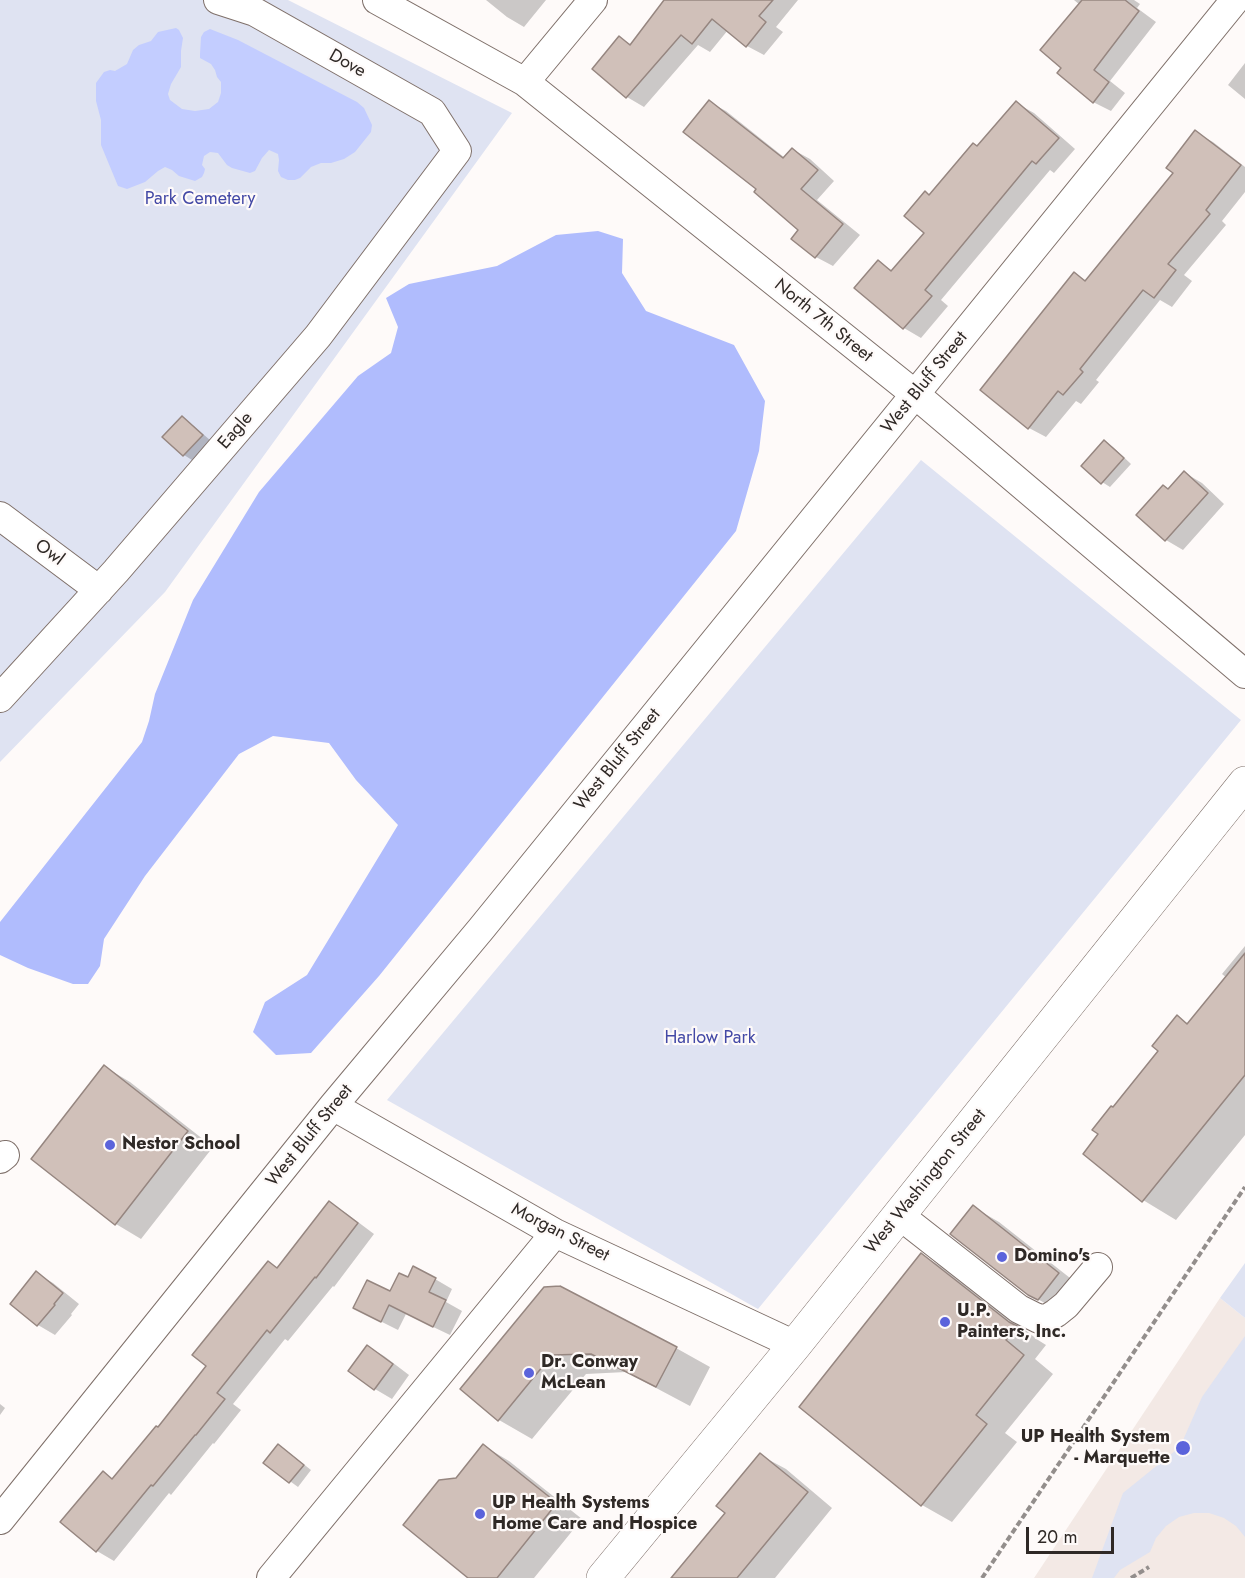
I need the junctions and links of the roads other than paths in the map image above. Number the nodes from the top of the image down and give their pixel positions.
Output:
1 (218, 0) edge
2 (593, 0) edge
3 (1235, 0) edge
4 (389, 2) edge
5 (525, 82) junction
6 (457, 151) joint
7 (916, 395) junction
8 (0, 516) edge
9 (99, 590) junction
10 (1245, 674) edge
11 (0, 698) edge
12 (1245, 783) edge
13 (333, 1106) junction
14 (899, 1215) junction
15 (555, 1233) junction
16 (1098, 1267) dead end
17 (795, 1345) junction
18 (0, 1520) edge
19 (271, 1578) edge
20 (603, 1578) edge

1 - 6 street, Dove
2 - 5 street
3 - 7 street, West Bluff Street
4 - 5 street, North 7th Street
5 - 7 street, North 7th Street
6 - 9 street, Eagle
7 - 10 street, North 7th Street
7 - 13 street, West Bluff Street
8 - 9 street, Owl
9 - 11 street, Eagle
12 - 14 main road, West Washington Street
13 - 15 street, Morgan Street
13 - 18 street, West Bluff Street
14 - 16 street
14 - 17 main road, West Washington Street
15 - 17 street, Morgan Street
15 - 19 street
17 - 20 main road, West Washington Street

